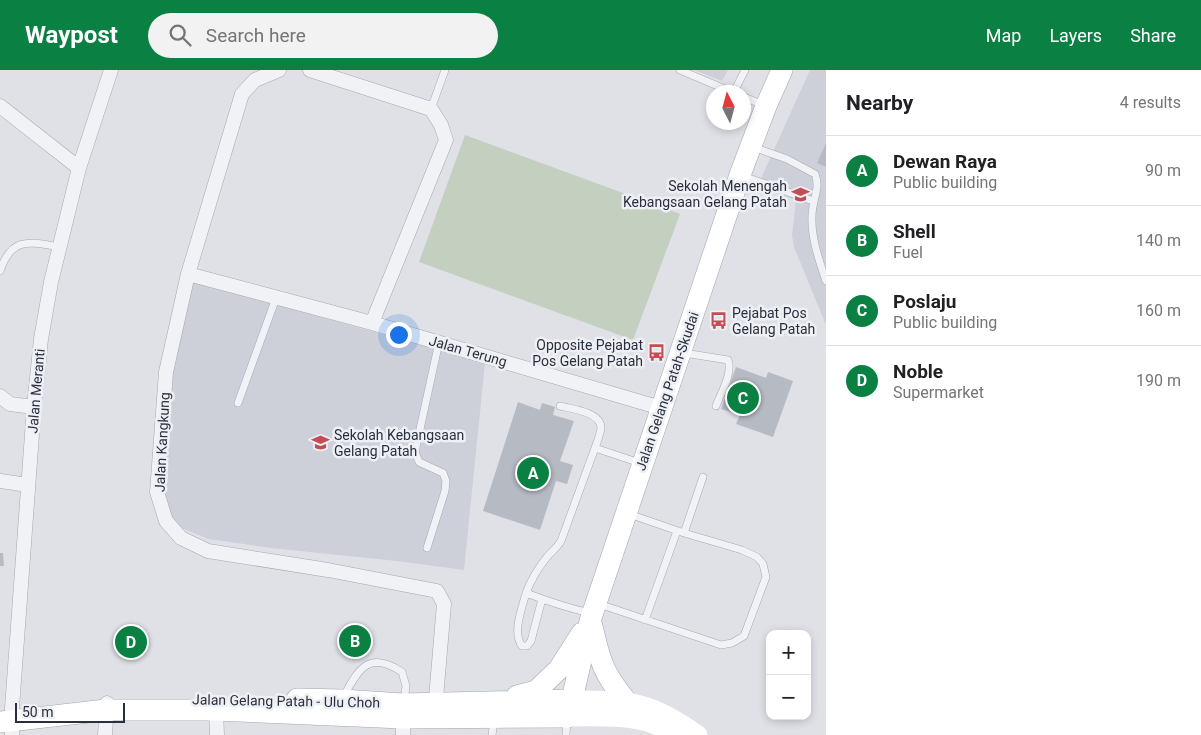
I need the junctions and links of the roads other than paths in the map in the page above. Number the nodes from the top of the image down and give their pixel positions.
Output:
1 (111, 70) edge
2 (279, 70) edge
3 (310, 70) edge
4 (445, 70) edge
5 (680, 70) edge
6 (745, 70) edge
7 (782, 70) edge
8 (716, 85) edge
9 (737, 85) edge
10 (751, 100) edge
11 (0, 106) edge
12 (766, 106) junction
13 (432, 109) junction
14 (751, 146) junction
15 (79, 168) junction
16 (740, 175) junction
17 (814, 201) junction
18 (61, 247) junction
19 (817, 253) junction
20 (826, 257) edge
21 (0, 271) edge
22 (188, 274) junction
23 (826, 281) edge
24 (276, 298) junction
25 (372, 323) junction
26 (439, 342) junction
27 (681, 352) junction
28 (0, 396) edge
29 (238, 403) dead end
30 (560, 406) dead end
31 (716, 406) dead end
32 (34, 407) junction
33 (661, 408) junction
34 (595, 448) junction
35 (643, 464) junction
36 (703, 477) dead end
37 (0, 481) edge
38 (28, 485) junction
39 (626, 513) junction
40 (681, 532) junction
41 (427, 548) dead end
42 (526, 593) junction
43 (542, 599) junction
44 (593, 613) junction
45 (645, 620) junction
46 (626, 701) junction
47 (106, 705) junction
48 (339, 708) junction
49 (216, 710) junction
50 (435, 711) junction
51 (569, 717) edge
52 (494, 718) edge
53 (7, 719) edge
54 (403, 719) edge
55 (105, 735) edge
56 (217, 735) edge
57 (675, 735) edge
58 (698, 735) edge

1 - 15 street, Jalan Meranti
2 - 22 street, Jalan Kangkung
3 - 13 street
4 - 13 lane
5 - 8 lane
6 - 9 lane
7 - 12 main road, Jalan Gelang Patah-Skudai
10 - 12 lane
11 - 15 street
12 - 14 main road, Jalan Gelang Patah-Skudai
13 - 25 street
14 - 16 main road, Jalan Gelang Patah-Skudai
14 - 17 lane
15 - 18 street, Jalan Meranti
16 - 17 lane
16 - 27 main road, Jalan Gelang Patah-Skudai
17 - 19 lane
18 - 21 lane
18 - 32 street, Jalan Meranti
19 - 20 lane
19 - 23 lane
22 - 24 street, Jalan Terung
22 - 50 street, Jalan Kangkung
24 - 25 street, Jalan Terung
24 - 29 lane
25 - 26 street, Jalan Terung
26 - 33 street, Jalan Terung
26 - 41 lane
27 - 31 lane
27 - 33 main road, Jalan Gelang Patah-Skudai
28 - 32 street
30 - 34 lane
32 - 38 street, Jalan Meranti
33 - 35 main road, Jalan Gelang Patah-Skudai
34 - 35 lane
34 - 42 lane
35 - 39 main road, Jalan Gelang Patah-Skudai
36 - 40 lane
37 - 38 street
38 - 53 street, Jalan Meranti
39 - 40 lane
39 - 44 main road, Jalan Gelang Patah-Skudai
40 - 45 lane
40 - 45 lane
42 - 43 lane
42 - 43 lane
43 - 44 lane
44 - 45 lane
44 - 46 main road
44 - 51 main road, Jalan Gelang Patah-Skudai
44 - 52 main road
46 - 51 main road
46 - 58 main road
47 - 48 main road, Jalan Gelang Patah - Ulu Choh
47 - 49 main road, Jalan Gelang Patah - Ulu Choh
47 - 53 main road, Jalan Gelang Patah - Ulu Choh
47 - 55 street
48 - 49 main road, Jalan Gelang Patah - Ulu Choh
48 - 54 main road, Jalan Gelang Patah - Ulu Choh
48 - 54 lane
49 - 56 street
50 - 52 main road, Jalan Gelang Patah - Ulu Choh
50 - 54 main road, Jalan Gelang Patah - Ulu Choh
51 - 52 main road, Jalan Gelang Patah - Ulu Choh
51 - 57 main road

